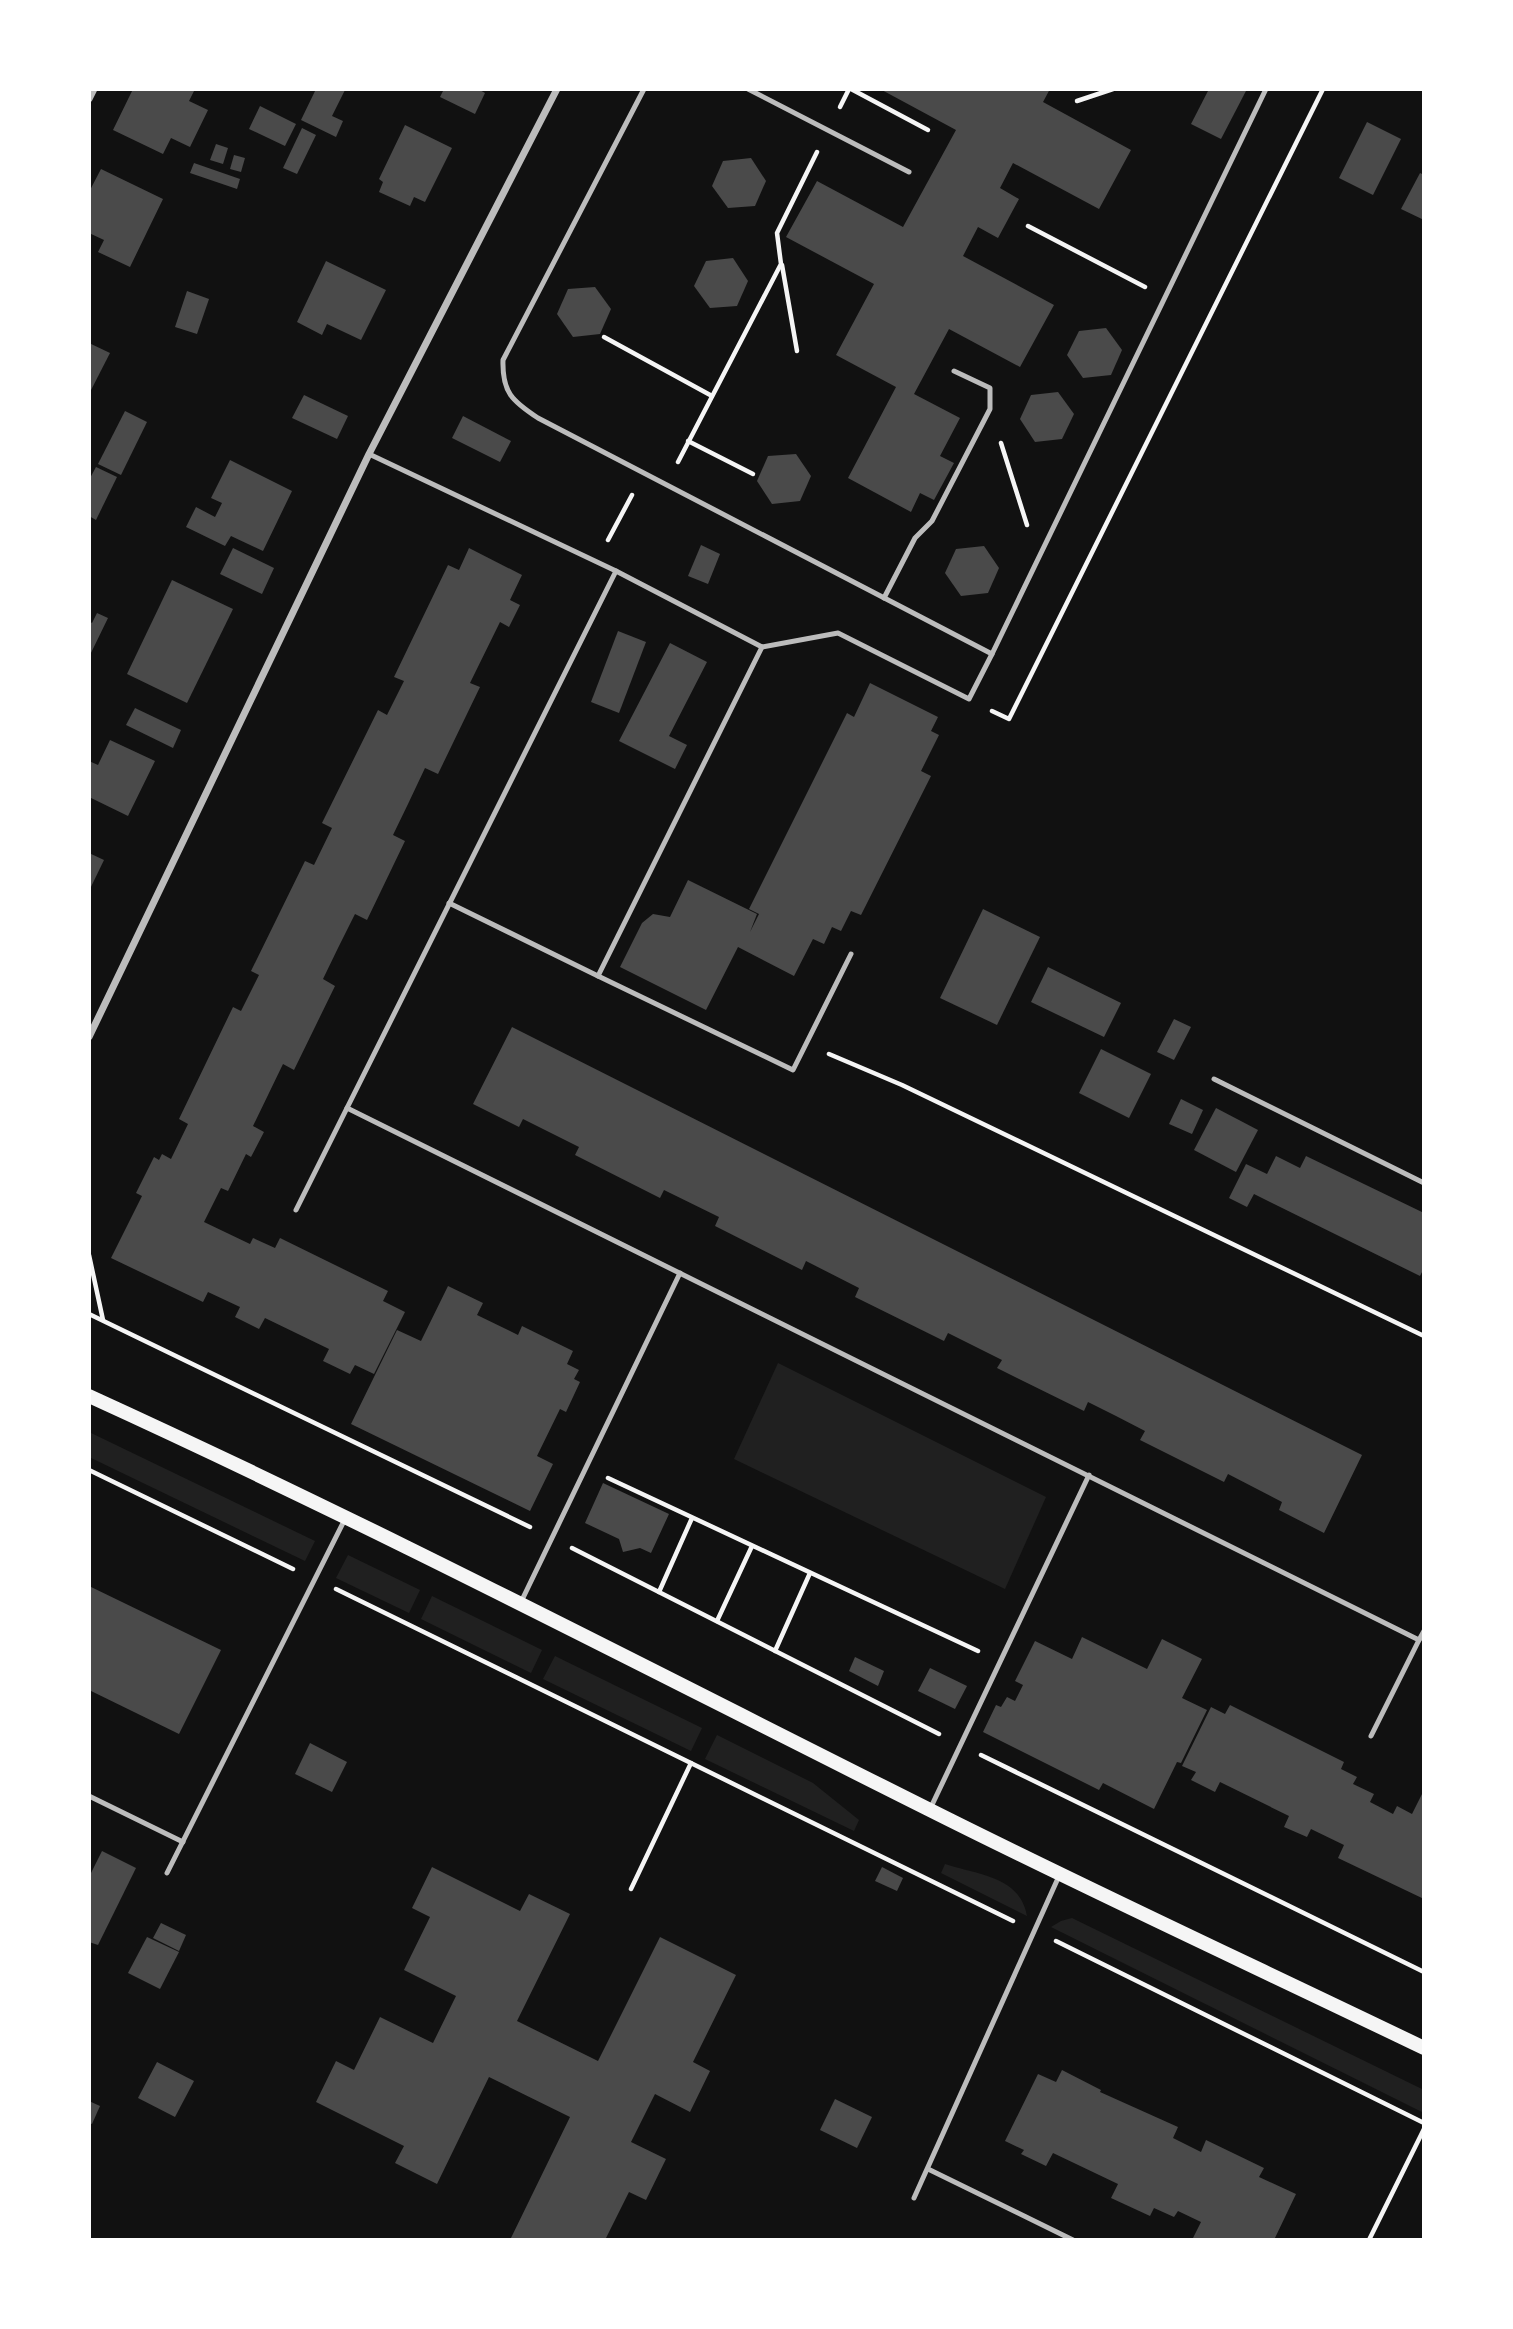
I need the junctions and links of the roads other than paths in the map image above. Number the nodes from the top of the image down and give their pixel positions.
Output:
1 (94, 89) edge
2 (557, 89) edge
3 (644, 89) edge
4 (748, 89) edge
5 (1266, 89) edge
6 (89, 99) edge
7 (909, 172) dead end
8 (954, 371) dead end
9 (369, 454) junction
10 (616, 571) junction
11 (884, 598) junction
12 (762, 647) junction
13 (992, 654) junction
14 (449, 903) junction
15 (851, 954) dead end
16 (598, 976) junction
17 (89, 1037) edge
18 (1214, 1079) dead end
19 (346, 1108) junction
20 (1424, 1183) edge
21 (296, 1210) dead end
22 (680, 1273) junction
23 (89, 1396) edge
24 (1089, 1475) junction
25 (346, 1518) junction
26 (521, 1602) junction
27 (1424, 1631) edge
28 (1419, 1640) junction
29 (1371, 1735) dead end
30 (89, 1796) edge
31 (930, 1810) junction
32 (183, 1842) junction
33 (167, 1873) dead end
34 (1060, 1873) junction
35 (1424, 2048) edge
36 (928, 2169) junction
37 (915, 2198) dead end
38 (1073, 2240) edge

1 - 6 street
2 - 9 street
3 - 11 lane
4 - 7 lane
5 - 13 lane
8 - 11 lane
9 - 10 lane
9 - 17 street
10 - 12 lane
10 - 14 lane
11 - 13 lane
12 - 13 lane
12 - 16 lane
14 - 16 lane
14 - 19 lane
15 - 16 lane
18 - 20 lane
19 - 21 lane
19 - 22 lane
22 - 24 lane
22 - 26 lane
23 - 25 main road
24 - 28 lane
24 - 31 lane
25 - 26 main road
25 - 32 lane
26 - 31 main road
27 - 28 lane
28 - 29 lane
30 - 32 lane
31 - 34 main road
32 - 33 lane
34 - 35 main road
34 - 36 lane
36 - 37 lane
36 - 38 lane

